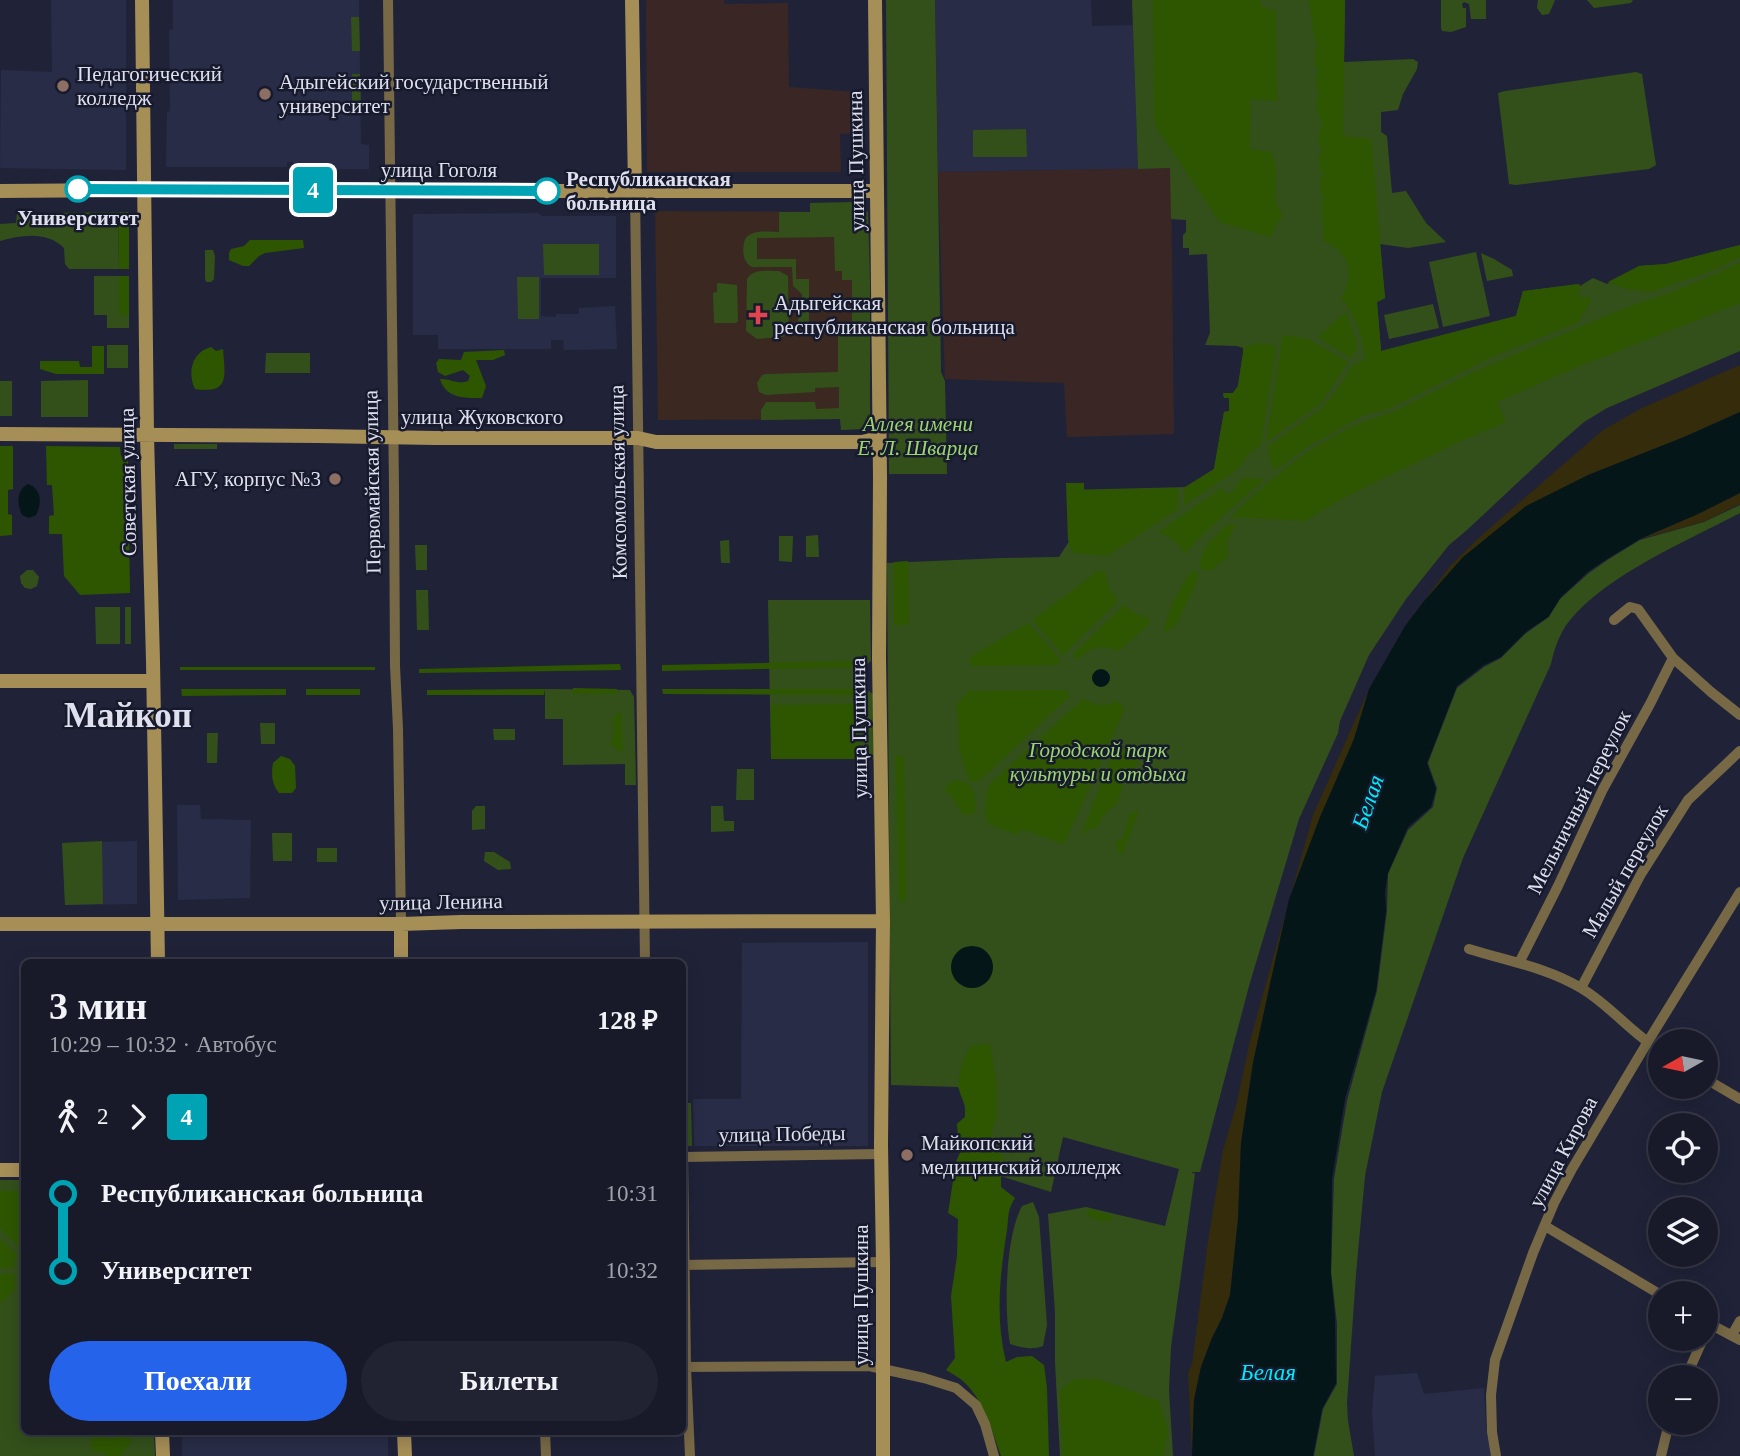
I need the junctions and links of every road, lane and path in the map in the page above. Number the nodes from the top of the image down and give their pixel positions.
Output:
1 (142, 0) edge
2 (388, 0) edge
3 (632, 0) edge
4 (875, 0) edge
5 (145, 189) junction
6 (0, 191) edge
7 (390, 191) junction
8 (635, 191) junction
9 (877, 191) junction
10 (0, 435) edge
11 (147, 435) junction
12 (393, 438) junction
13 (638, 438) junction
14 (879, 438) junction
15 (1614, 620) dead end
16 (1673, 658) junction
17 (0, 681) edge
18 (153, 681) junction
19 (1740, 715) edge
20 (1740, 751) edge
21 (1740, 892) edge
22 (883, 921) junction
23 (645, 922) junction
24 (0, 924) edge
25 (158, 924) junction
26 (401, 924) junction
27 (1469, 949) dead end
28 (158, 959) edge
29 (401, 959) edge
30 (645, 959) edge
31 (1519, 963) junction
32 (1581, 988) junction
33 (1647, 1043) junction
34 (1718, 1086) edge
35 (1740, 1099) edge
36 (881, 1154) junction
37 (686, 1156) edge
38 (0, 1170) edge
39 (21, 1170) edge
40 (1545, 1226) junction
41 (883, 1262) junction
42 (686, 1265) edge
43 (1648, 1288) edge
44 (1740, 1321) edge
45 (1718, 1330) edge
46 (1736, 1337) edge
47 (686, 1367) edge
48 (882, 1367) junction
49 (686, 1397) edge
50 (163, 1435) edge
51 (404, 1435) edge
52 (545, 1435) edge
53 (1666, 1435) edge
54 (163, 1456) edge
55 (405, 1456) edge
56 (546, 1456) edge
57 (690, 1456) edge
58 (883, 1456) edge
59 (994, 1456) edge
60 (1496, 1456) edge
61 (1661, 1456) edge

1 - 5 main road, Советская улица
2 - 7 street, Первомайская улица
3 - 8 main road, Комсомольская улица
4 - 9 main road, улица Пушкина
5 - 6 main road, улица Гоголя
5 - 7 main road, улица Гоголя
5 - 11 main road, Советская улица
7 - 8 main road, улица Гоголя
7 - 12 street, Первомайская улица
8 - 9 main road, улица Гоголя
8 - 13 street, Комсомольская улица
9 - 14 main road, улица Пушкина
10 - 11 main road, улица Жуковского
11 - 12 main road, улица Жуковского
11 - 18 main road, Советская улица
12 - 13 main road, улица Жуковского
12 - 26 street, Первомайская улица
13 - 14 main road, улица Жуковского
13 - 23 street, Комсомольская улица
14 - 22 main road, улица Пушкина
15 - 16 street
16 - 19 street
16 - 31 street, Мельничный переулок
17 - 18 main road
18 - 25 main road, Советская улица
20 - 32 street, Малый переулок
21 - 33 street, улица Кирова
22 - 23 main road, улица Ленина
22 - 36 main road, улица Пушкина
23 - 26 main road, улица Ленина
23 - 30 street, Комсомольская улица
24 - 25 main road, улица Ленина
25 - 26 main road, улица Ленина
25 - 28 main road, Советская улица
26 - 29 main road, Первомайская улица
27 - 31 street
31 - 32 street
32 - 33 street
33 - 40 street, улица Кирова
34 - 35 street
36 - 37 street, улица Победы
36 - 41 main road, улица Пушкина
38 - 39 main road
40 - 43 street
40 - 60 street, улица Кирова
41 - 42 street
41 - 48 main road, улица Пушкина
44 - 46 street
45 - 46 street
47 - 48 street
48 - 58 main road, улица Пушкина
48 - 59 street
49 - 57 street
50 - 54 main road
51 - 55 main road
52 - 56 street
53 - 61 street

